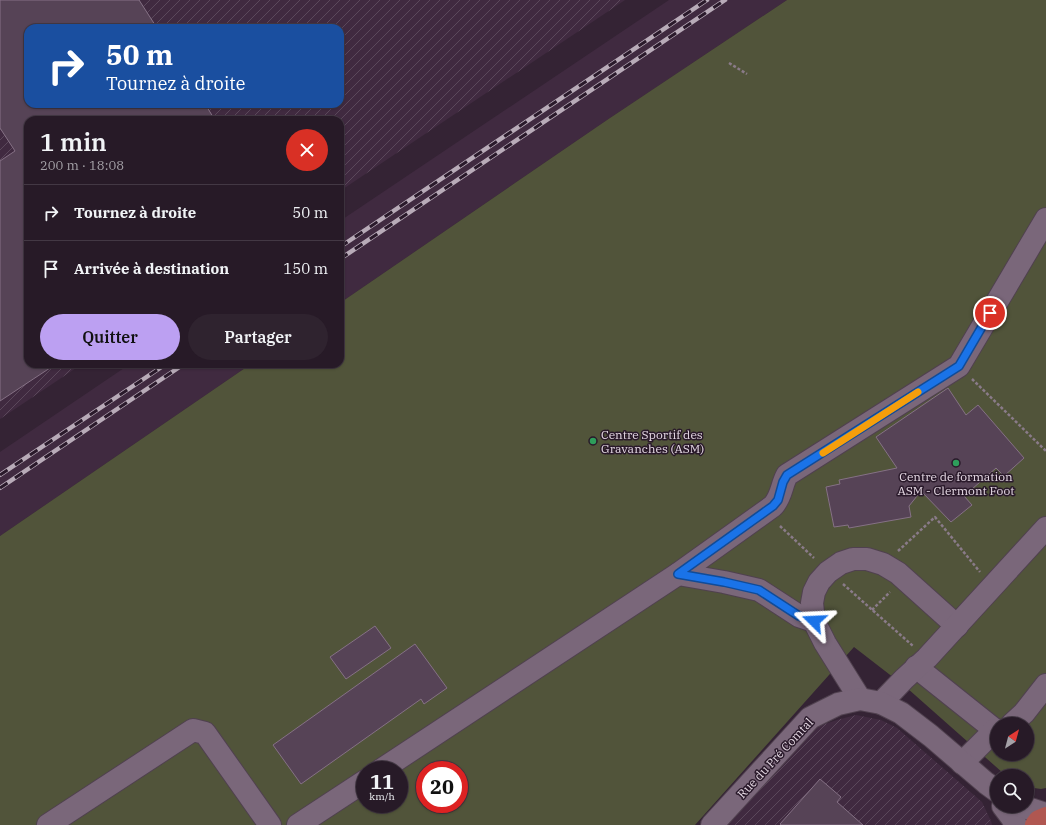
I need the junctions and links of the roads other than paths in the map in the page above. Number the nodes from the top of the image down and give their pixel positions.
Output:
1 (1046, 219) edge
2 (1046, 528) edge
3 (678, 574) junction
4 (814, 621) junction
5 (957, 626) junction
6 (916, 667) junction
7 (1046, 685) edge
8 (860, 699) junction
9 (881, 704) junction
10 (1018, 717) edge
11 (990, 720) edge
12 (990, 738) edge
13 (395, 761) edge
14 (962, 763) junction
15 (356, 787) edge
16 (990, 788) edge
17 (1034, 810) edge
18 (1008, 813) edge
19 (1046, 814) edge
20 (1046, 818) edge
21 (48, 825) edge
22 (270, 825) edge
23 (298, 825) edge
24 (712, 825) edge
25 (1016, 825) edge
26 (1036, 825) edge

1 - 3 street
2 - 5 street
3 - 4 street
3 - 13 street
4 - 5 street
4 - 8 street
5 - 6 street
6 - 9 street
6 - 11 street
7 - 10 street
8 - 9 street, Rue du Pré Comtal
8 - 24 street, Rue du Pré Comtal
9 - 14 street, Rue du Pré Comtal
12 - 14 street
14 - 16 street, Rue du Pré Comtal
15 - 23 street
17 - 19 street
18 - 25 street
20 - 26 main road
21 - 22 street

